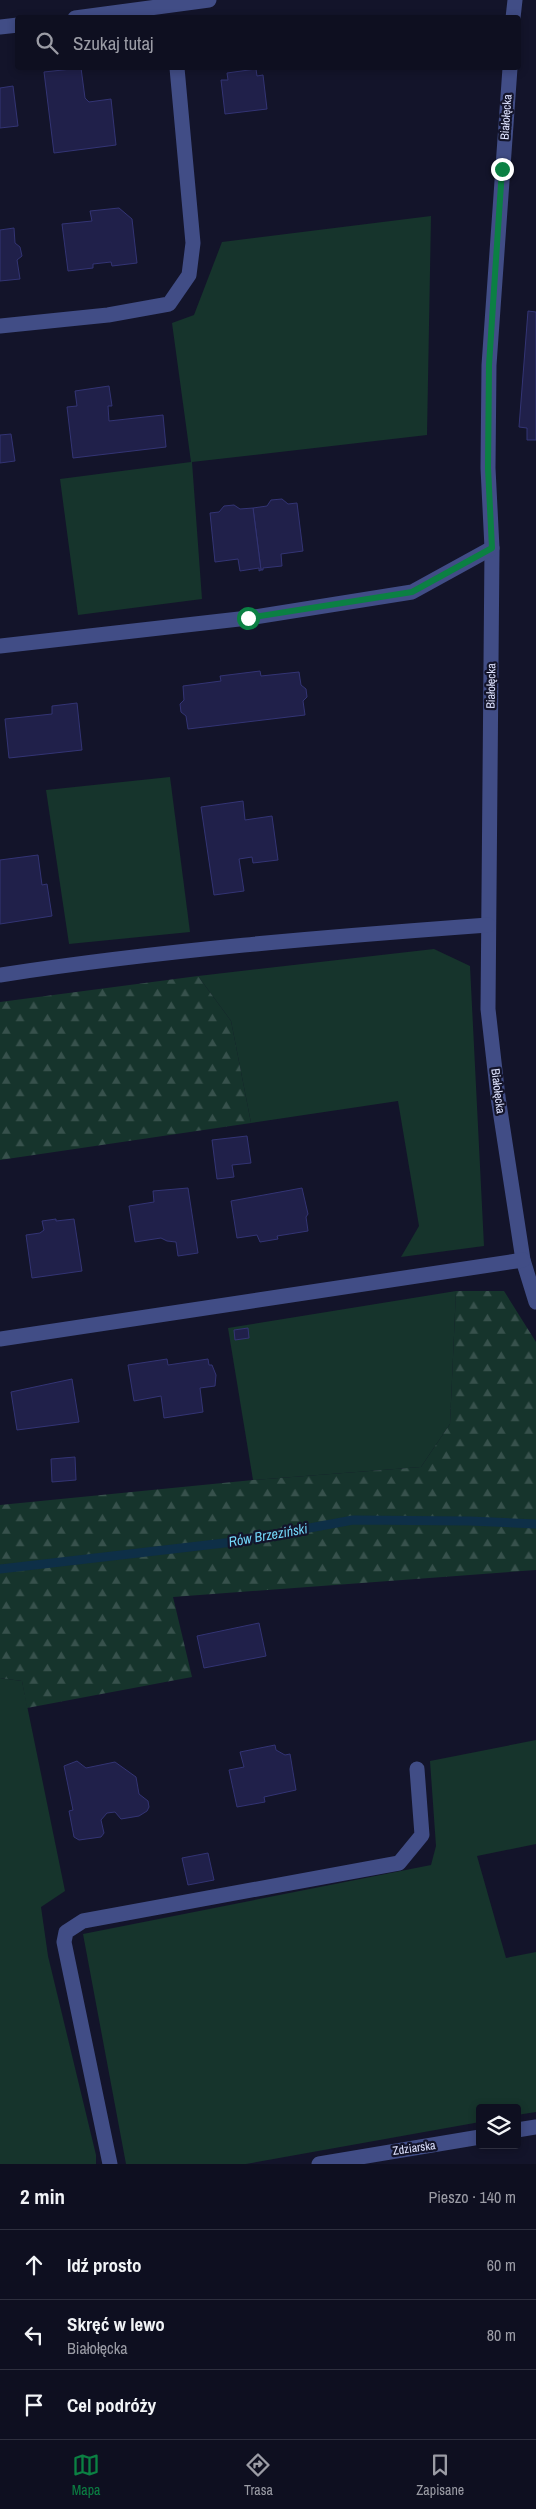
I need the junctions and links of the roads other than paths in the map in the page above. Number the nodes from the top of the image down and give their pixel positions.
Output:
1 (208, 0) edge
2 (515, 0) edge
3 (172, 12) edge
4 (124, 15) edge
5 (513, 15) edge
6 (15, 25) edge
7 (0, 27) edge
8 (177, 70) edge
9 (510, 70) edge
10 (0, 326) edge
11 (492, 548) junction
12 (0, 646) edge
13 (488, 925) junction
14 (0, 975) edge
15 (523, 1260) junction
16 (536, 1302) edge
17 (0, 1339) edge
18 (417, 1769) dead end
19 (536, 2127) edge
20 (521, 2129) edge
21 (476, 2138) edge
22 (369, 2159) edge
23 (110, 2164) edge
24 (320, 2164) edge

1 - 3 street
2 - 5 street
3 - 4 street
6 - 7 street
8 - 10 street
9 - 11 street, Białołęcka
11 - 12 street
11 - 13 street, Białołęcka
13 - 14 street
13 - 15 street, Białołęcka
15 - 16 street, Białołęcka
15 - 17 street
18 - 23 street
19 - 20 street
21 - 22 street, Zdziarska
22 - 24 street, Zdziarska

